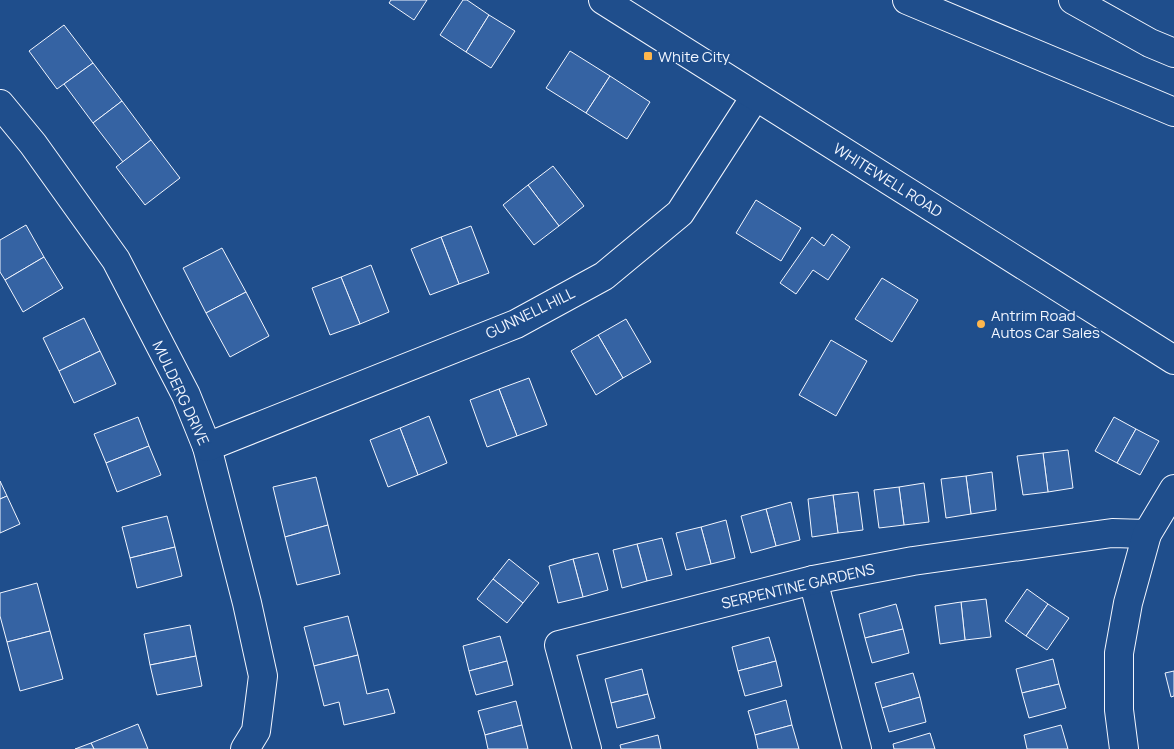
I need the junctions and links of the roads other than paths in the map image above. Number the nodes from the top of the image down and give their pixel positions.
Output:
1 (603, 0) edge
2 (907, 0) edge
3 (1073, 0) edge
4 (1174, 53) edge
5 (755, 97) junction
6 (0, 104) edge
7 (1174, 112) edge
8 (1174, 360) edge
9 (207, 447) junction
10 (1174, 489) edge
11 (1147, 534) junction
12 (813, 580) junction
13 (245, 749) edge
14 (587, 749) edge
15 (857, 749) edge
16 (1124, 749) edge

1 - 5 main road, WHITEWELL ROAD
2 - 7 main road
3 - 4 main road
5 - 8 main road, WHITEWELL ROAD
5 - 9 main road, GUNNELL HILL
6 - 9 main road, MULDERG DRIVE
9 - 13 main road, MULDERG DRIVE
10 - 11 main road
11 - 12 main road, SERPENTINE GARDENS
11 - 16 main road
12 - 14 main road, SERPENTINE GARDENS
12 - 15 main road

